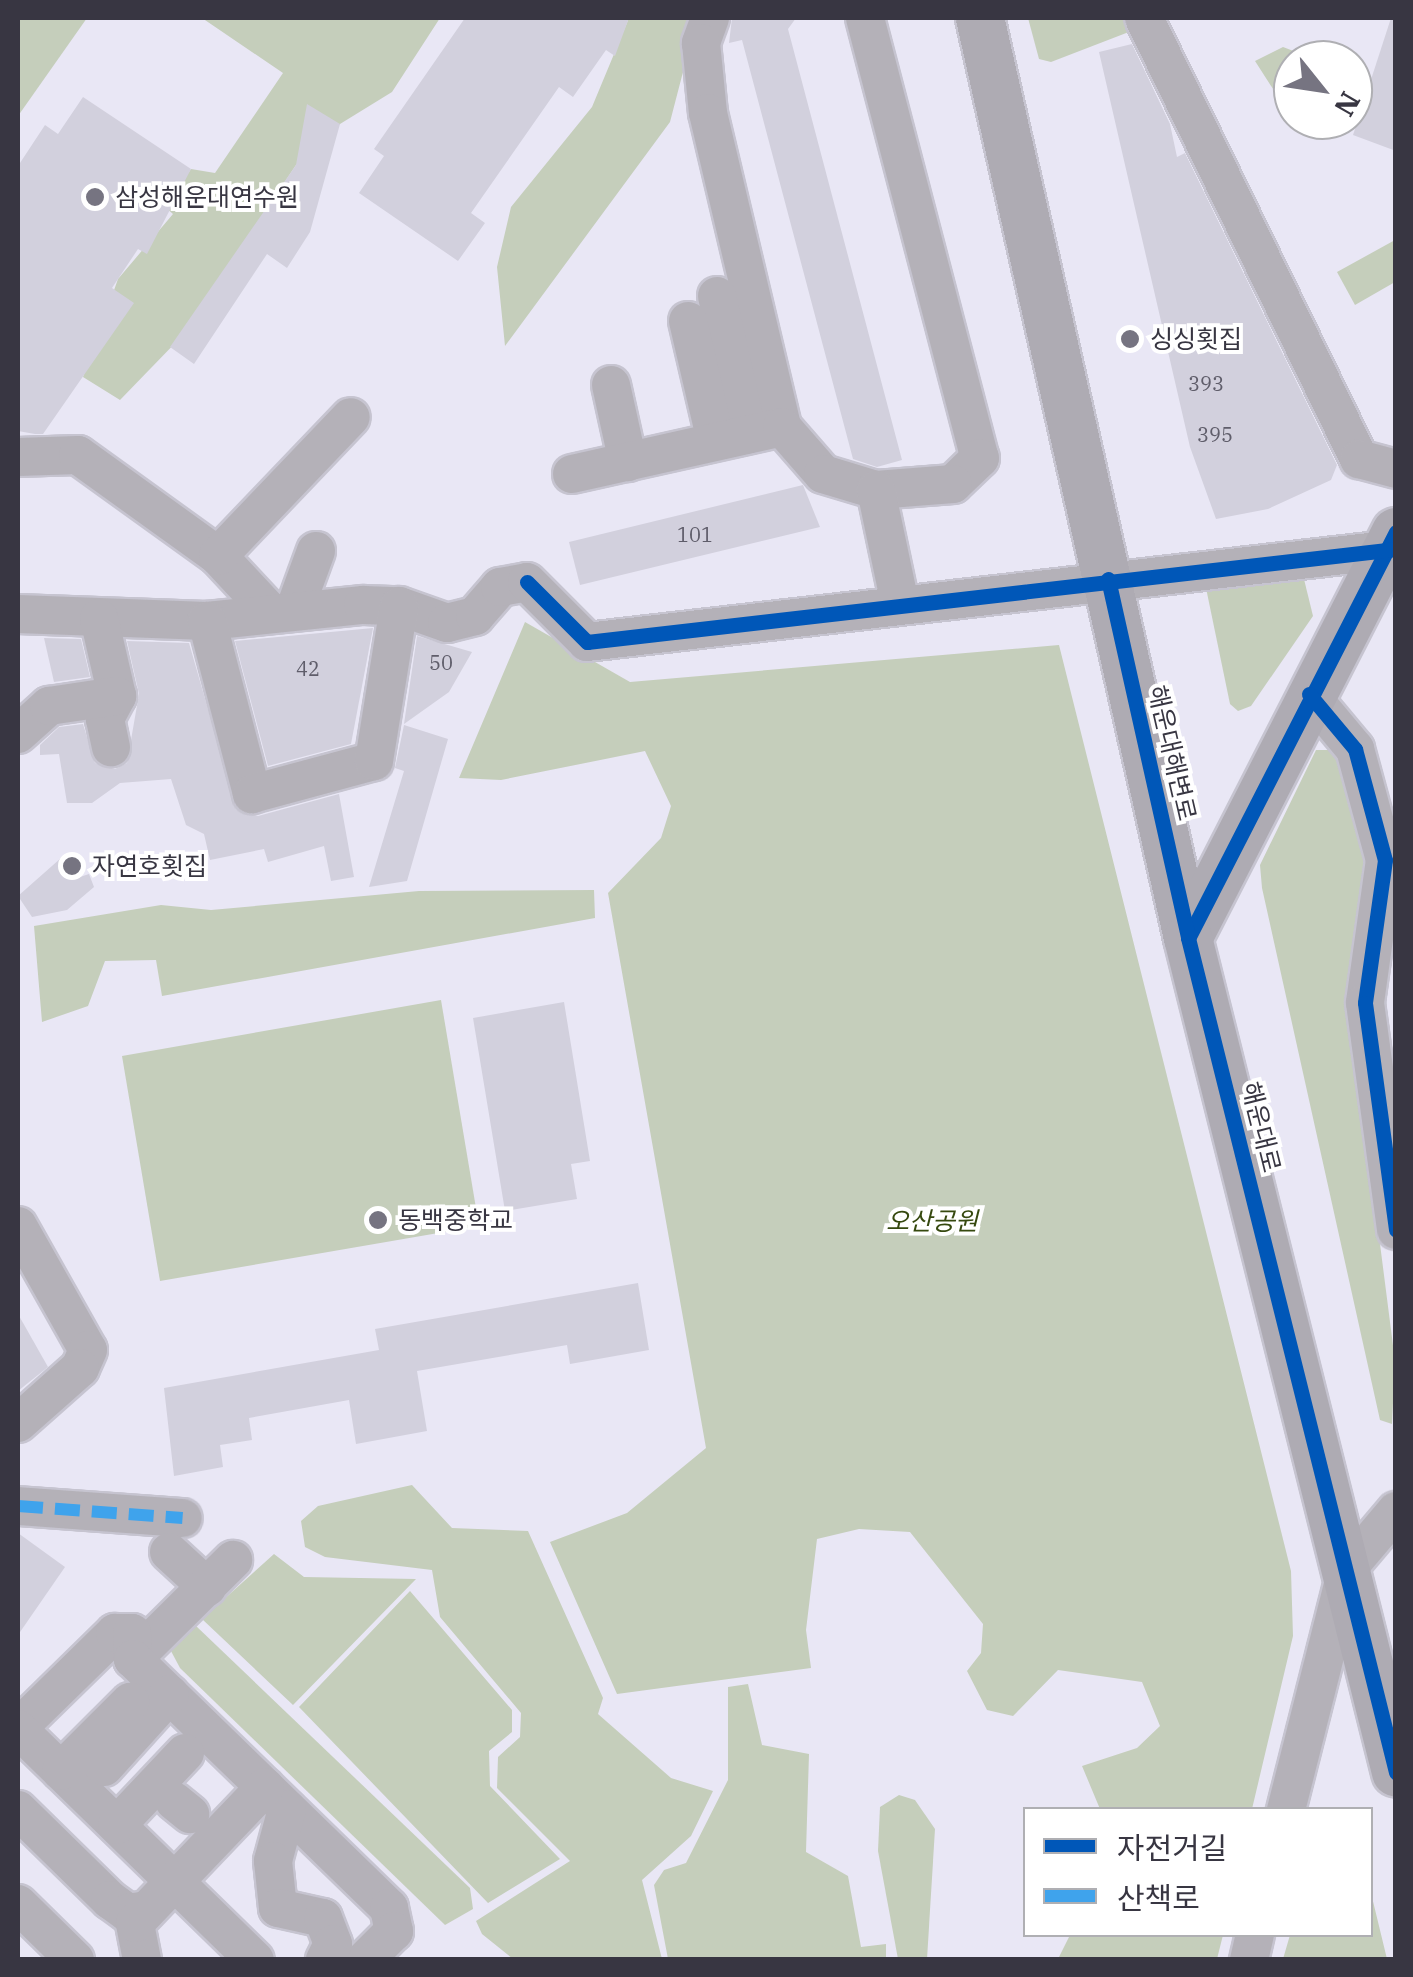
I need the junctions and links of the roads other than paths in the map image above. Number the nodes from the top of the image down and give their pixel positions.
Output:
1 (710, 18) edge
2 (865, 18) edge
3 (980, 18) edge
4 (1144, 18) edge
5 (717, 296) dead end
6 (688, 320) dead end
7 (611, 385) dead end
8 (351, 417) dead end
9 (749, 434) junction
10 (18, 457) edge
11 (628, 462) junction
12 (1396, 469) edge
13 (572, 474) dead end
14 (876, 490) junction
15 (1394, 547) edge
16 (316, 551) dead end
17 (218, 556) junction
18 (1108, 579) junction
19 (900, 604) junction
20 (399, 606) junction
21 (283, 612) junction
22 (18, 614) edge
23 (99, 618) junction
24 (207, 621) junction
25 (1309, 694) junction
26 (117, 696) junction
27 (18, 734) edge
28 (111, 747) dead end
29 (1188, 938) junction
30 (18, 1226) edge
31 (1396, 1230) edge
32 (18, 1423) edge
33 (18, 1506) edge
34 (1396, 1511) edge
35 (1347, 1569) junction
36 (134, 1659) junction
37 (170, 1694) junction
38 (116, 1704) dead end
39 (18, 1729) edge
40 (224, 1748) junction
41 (61, 1771) junction
42 (1396, 1772) edge
43 (155, 1776) junction
44 (276, 1798) junction
45 (1287, 1807) edge
46 (18, 1810) edge
47 (116, 1825) junction
48 (175, 1882) junction
49 (18, 1904) edge
50 (147, 1910) junction
51 (74, 1960) edge
52 (142, 1960) edge
53 (256, 1960) edge
54 (324, 1960) edge
55 (365, 1960) edge

1 - 9 street
2 - 14 street
3 - 18 main road, 해운대해변로
4 - 12 street
5 - 9 street
6 - 9 street
7 - 11 street
8 - 17 street
9 - 11 street
9 - 14 street
10 - 17 street
11 - 13 street
14 - 19 street
15 - 18 street
15 - 25 main road
16 - 21 street
17 - 21 street
18 - 19 street
18 - 29 main road, 해운대해변로
19 - 20 street
20 - 21 street
20 - 24 street
21 - 24 street
22 - 23 street
23 - 24 street
23 - 26 street
25 - 29 main road
25 - 31 street
26 - 27 street
26 - 28 street
29 - 35 main road, 해운대로
30 - 32 street
33 - 36 street
34 - 35 street
35 - 42 main road, 해운대로
35 - 45 street
36 - 37 street
36 - 39 street
37 - 40 street
37 - 43 street
38 - 41 street
39 - 41 street
40 - 43 street
40 - 44 street
41 - 47 street
43 - 47 street
44 - 48 street
44 - 54 street
44 - 55 street
46 - 50 street
47 - 48 street
48 - 50 street
48 - 53 street
49 - 51 street
50 - 52 street

